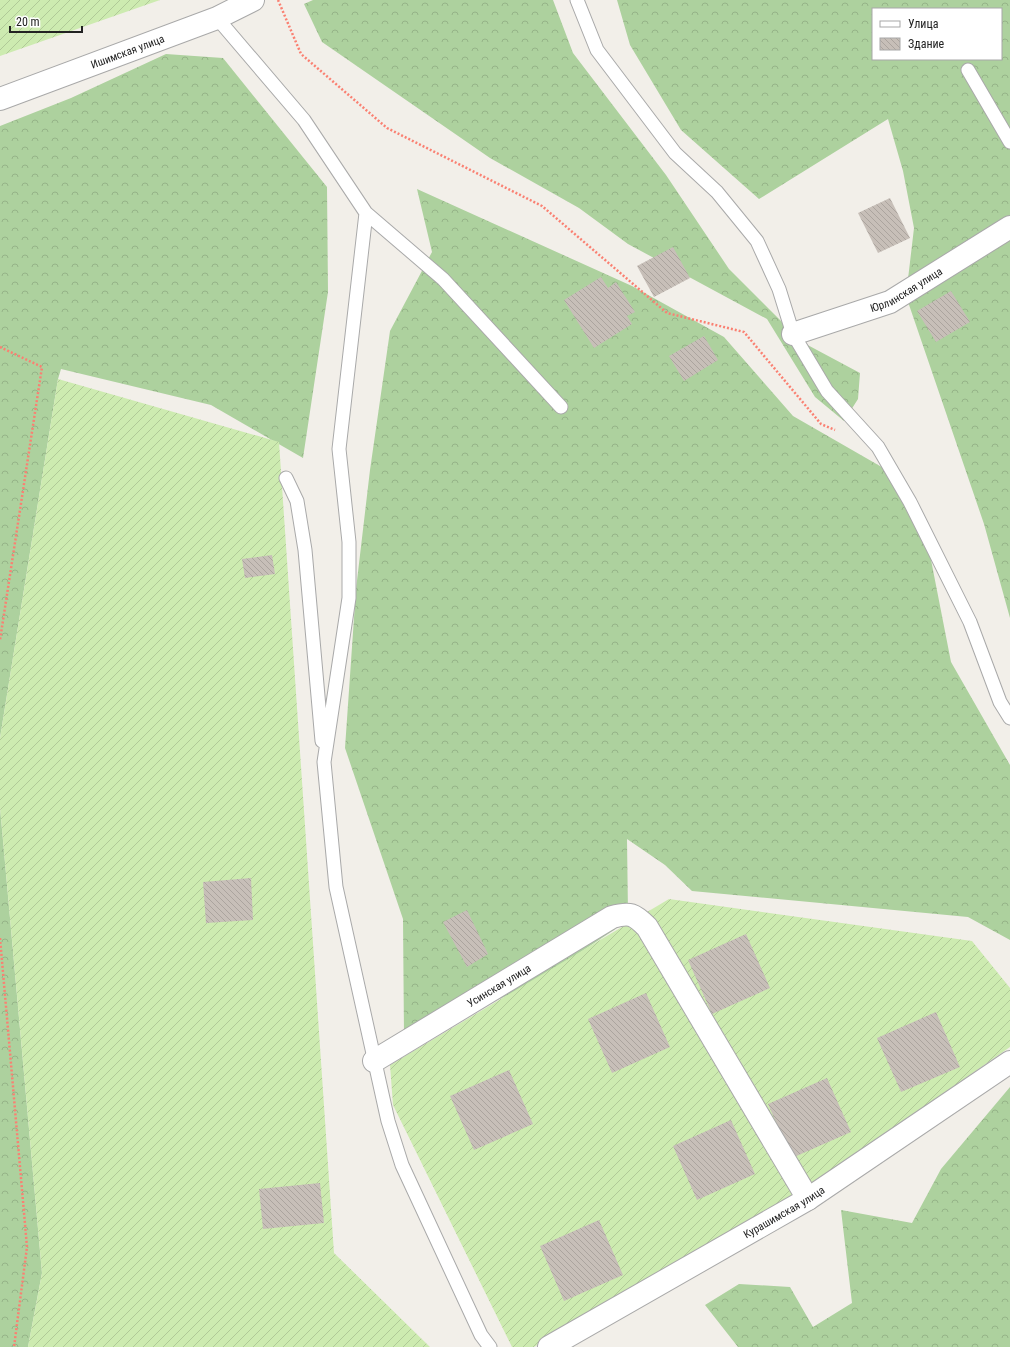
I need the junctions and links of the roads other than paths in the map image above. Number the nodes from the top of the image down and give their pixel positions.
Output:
1 (253, 0) edge
2 (577, 0) edge
3 (217, 18) junction
4 (968, 70) dead end
5 (0, 99) edge
6 (1010, 142) edge
7 (366, 213) junction
8 (1010, 227) edge
9 (793, 334) junction
10 (561, 407) dead end
11 (286, 478) dead end
12 (1010, 718) edge
13 (324, 762) junction
14 (374, 1061) junction
15 (1010, 1062) edge
16 (808, 1199) junction
17 (490, 1347) edge
18 (549, 1347) edge

1 - 3 street, Ишимская улица
2 - 9 lane
3 - 5 street, Ишимская улица
3 - 7 lane
4 - 6 lane
7 - 10 lane
7 - 13 lane
8 - 9 street, Юрлинская улица
9 - 12 lane
11 - 13 lane
13 - 14 lane
14 - 16 street, Усинская улица
14 - 17 lane
15 - 16 street, Курашимская улица
16 - 18 street, Курашимская улица

